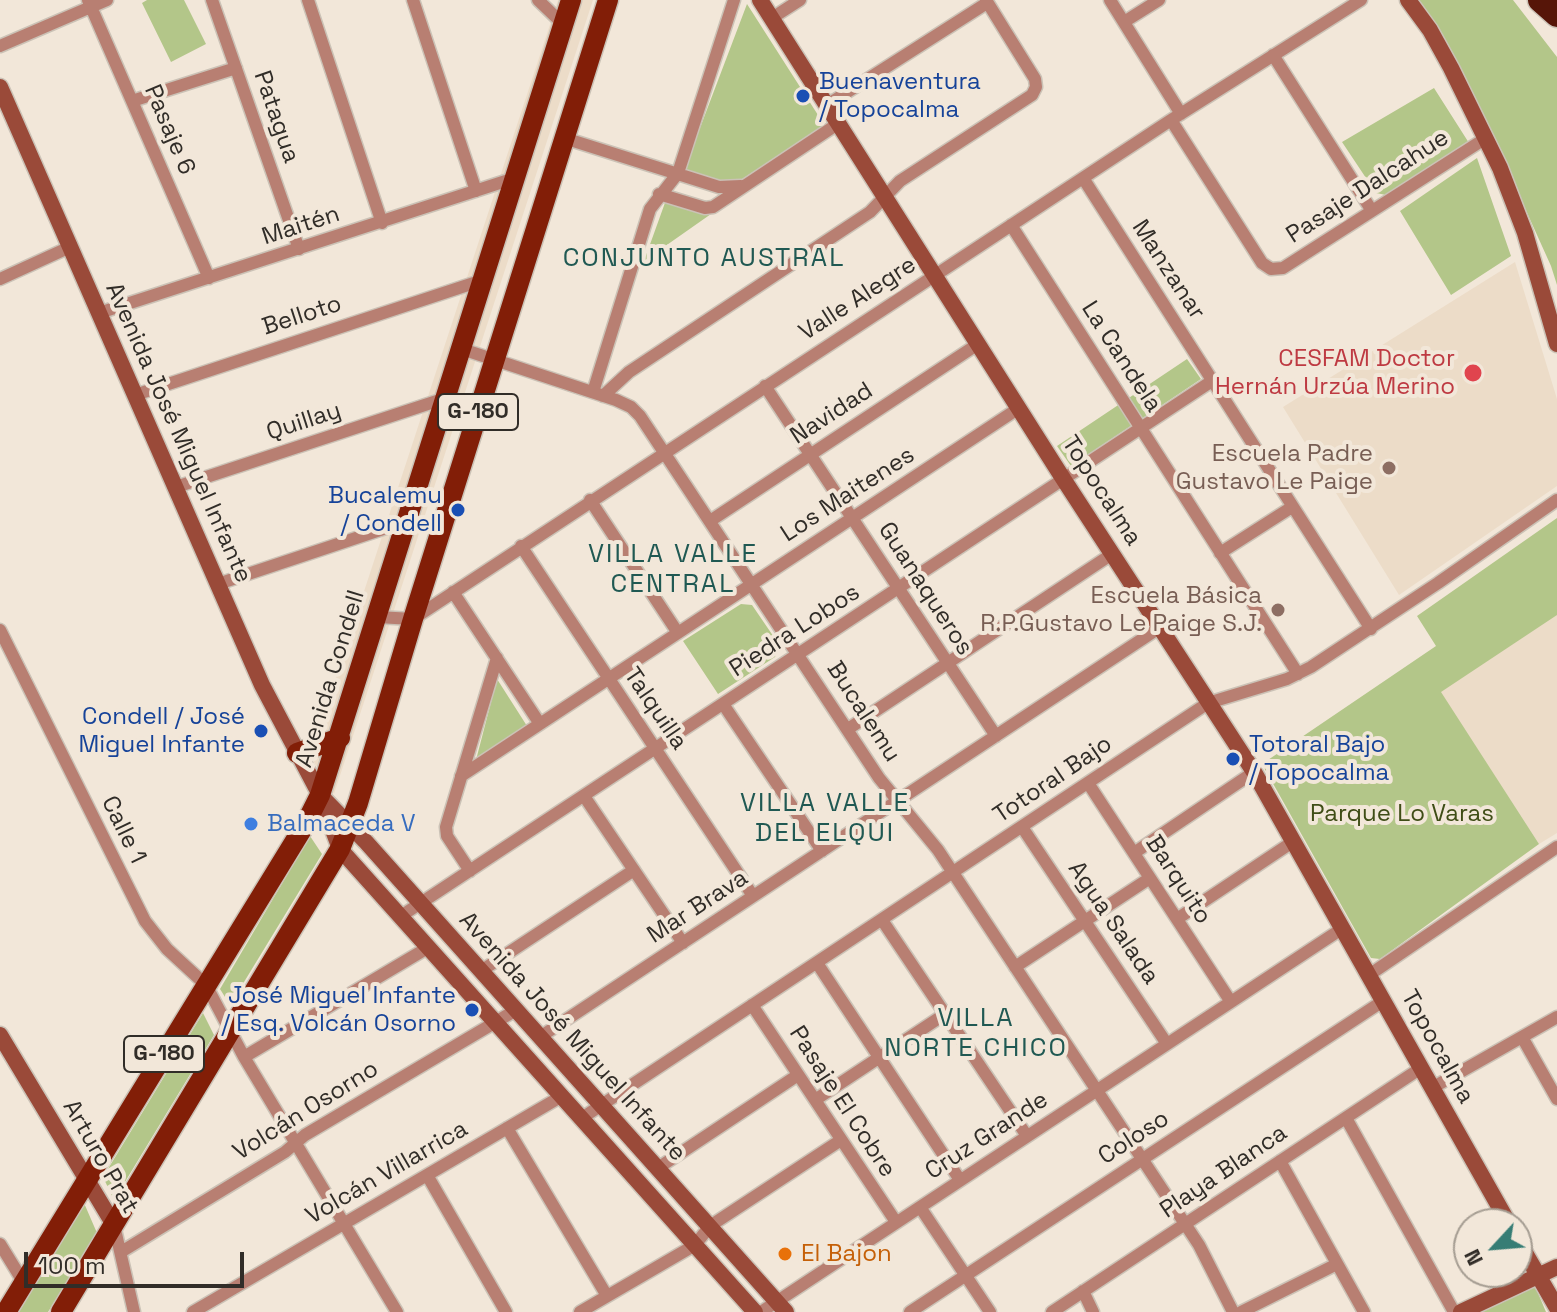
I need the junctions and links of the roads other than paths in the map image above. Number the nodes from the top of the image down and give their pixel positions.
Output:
1 (107, 0) edge
2 (212, 0) edge
3 (308, 0) edge
4 (413, 0) edge
5 (538, 0) edge
6 (571, 0) edge
7 (608, 0) edge
8 (734, 0) edge
9 (760, 0) edge
10 (800, 0) edge
11 (1110, 0) edge
12 (1159, 0) edge
13 (1361, 0) edge
14 (1408, 0) edge
15 (1540, 0) edge
16 (1547, 0) edge
17 (986, 1) edge
18 (90, 4) edge
19 (1557, 14) edge
20 (772, 18) junction
21 (1124, 22) junction
22 (563, 24) junction
23 (0, 46) edge
24 (1273, 55) junction
25 (236, 68) junction
26 (0, 87) edge
27 (132, 101) junction
28 (827, 105) junction
29 (1176, 117) junction
30 (839, 123) junction
31 (564, 138) junction
32 (1486, 138) junction
33 (678, 173) junction
34 (515, 178) junction
35 (1083, 178) junction
36 (745, 184) junction
37 (476, 191) junction
38 (659, 194) junction
39 (886, 197) junction
40 (1372, 211) junction
41 (382, 223) junction
42 (1011, 225) junction
43 (70, 247) junction
44 (299, 249) junction
45 (935, 275) junction
46 (209, 278) junction
47 (0, 279) edge
48 (483, 280) junction
49 (99, 313) junction
50 (978, 344) junction
51 (1557, 344) edge
52 (462, 349) junction
53 (495, 360) junction
54 (1212, 381) junction
55 (765, 386) junction
56 (598, 394) junction
57 (135, 395) junction
58 (446, 398) junction
59 (1019, 408) junction
60 (1141, 428) junction
61 (664, 452) junction
62 (810, 455) junction
63 (1064, 480) junction
64 (176, 487) junction
65 (590, 500) junction
66 (1557, 500) edge
67 (1292, 507) junction
68 (852, 518) junction
69 (407, 521) junction
70 (710, 521) junction
71 (521, 546) junction
72 (1220, 553) junction
73 (1112, 554) junction
74 (218, 584) junction
75 (752, 584) junction
76 (898, 588) junction
77 (453, 592) junction
78 (377, 617) junction
79 (413, 619) junction
80 (1159, 628) junction
81 (1371, 629) junction
82 (0, 630) edge
83 (678, 633) junction
84 (798, 654) junction
85 (497, 658) junction
86 (948, 663) junction
87 (1298, 674) junction
88 (609, 679) junction
89 (1208, 703) junction
90 (723, 704) junction
91 (540, 724) junction
92 (848, 729) junction
93 (996, 736) junction
94 (340, 738) junction
95 (655, 749) junction
96 (297, 753) junction
97 (1254, 772) junction
98 (461, 776) junction
99 (1088, 783) junction
100 (320, 795) junction
101 (584, 796) junction
102 (897, 801) junction
103 (350, 824) junction
104 (1022, 827) junction
105 (1294, 841) junction
106 (1557, 847) edge
107 (340, 849) junction
108 (822, 851) junction
109 (1134, 853) junction
110 (634, 870) junction
111 (470, 871) junction
112 (953, 873) junction
113 (1150, 878) junction
114 (753, 896) junction
115 (421, 903) junction
116 (401, 916) junction
117 (1177, 919) junction
118 (882, 920) junction
119 (1085, 921) junction
120 (1343, 928) junction
121 (683, 943) junction
122 (429, 947) junction
123 (817, 963) junction
124 (1015, 967) junction
125 (481, 971) junction
126 (1369, 975) junction
127 (206, 985) junction
128 (1383, 1001) junction
129 (1231, 1002) junction
130 (752, 1005) junction
131 (516, 1010) junction
132 (945, 1014) junction
133 (1557, 1017) edge
134 (496, 1022) junction
135 (230, 1033) junction
136 (0, 1035) edge
137 (540, 1037) junction
138 (1522, 1037) junction
139 (1167, 1044) junction
140 (244, 1057) junction
141 (880, 1057) junction
142 (1421, 1068) junction
143 (798, 1075) junction
144 (1432, 1088) junction
145 (1096, 1090) junction
146 (562, 1096) junction
147 (1557, 1099) edge
148 (815, 1100) junction
149 (602, 1105) junction
150 (582, 1118) junction
151 (1346, 1118) junction
152 (507, 1128) junction
153 (1027, 1136) junction
154 (841, 1140) junction
155 (295, 1143) junction
156 (1142, 1159) junction
157 (1280, 1161) junction
158 (658, 1168) junction
159 (427, 1175) junction
160 (87, 1178) junction
161 (960, 1180) junction
162 (920, 1207) junction
163 (1500, 1208) edge
164 (896, 1222) junction
165 (344, 1223) junction
166 (1185, 1224) junction
167 (114, 1225) junction
168 (710, 1226) junction
169 (0, 1244) edge
170 (695, 1245) junction
171 (121, 1252) junction
172 (1337, 1264) junction
173 (1533, 1267) edge
174 (1557, 1267) edge
175 (965, 1276) junction
176 (1538, 1276) junction
177 (24, 1283) junction
178 (1083, 1291) junction
179 (607, 1296) junction
180 (782, 1306) edge
181 (1557, 1308) edge
182 (395, 1311) edge
183 (6, 1312) edge
184 (61, 1312) edge
185 (134, 1312) edge
186 (193, 1312) edge
187 (506, 1312) edge
188 (580, 1312) edge
189 (758, 1312) edge
190 (910, 1312) edge
191 (990, 1312) edge
192 (1052, 1312) edge
193 (1093, 1312) edge
194 (1233, 1312) edge
195 (1241, 1312) edge
196 (1364, 1312) edge
197 (1454, 1312) edge
198 (1461, 1312) edge

1 - 18 street
2 - 25 street, Patagua
3 - 41 street
4 - 37 street
5 - 22 street
6 - 22 main road, Avenida Condell / G-180
7 - 31 main road, G-180
8 - 33 street
9 - 20 street, Topocalma
10 - 20 street
11 - 21 street
12 - 21 street
13 - 24 street, Valle Alegre
14 - 32 street
15 - 19 highway
16 - 19 highway
17 - 28 street
17 - 39 street
18 - 23 street
18 - 27 street, Pasaje 6
20 - 28 street, Topocalma
21 - 29 street
22 - 34 main road, Avenida Condell / G-180
24 - 29 street, Valle Alegre
24 - 40 street
25 - 27 street
25 - 44 street, Patagua
26 - 43 street, Avenida José Miguel Infante
27 - 46 street, Pasaje 6
28 - 30 street, Topocalma
29 - 35 street, Valle Alegre
29 - 40 street, Pasaje Dalcahue
30 - 36 street
30 - 39 street, Topocalma
31 - 33 street
31 - 53 main road, G-180
32 - 40 street, Pasaje Dalcahue
32 - 51 street
33 - 36 street
33 - 38 street
34 - 37 street, Maitén
34 - 48 main road, Avenida Condell / G-180
35 - 42 street, Valle Alegre
35 - 54 street, Manzanar
36 - 38 street
37 - 41 street, Maitén
38 - 56 street
39 - 45 street, Topocalma
39 - 56 street
41 - 44 street, Maitén
42 - 45 street, Valle Alegre
42 - 60 street, La Candela
43 - 47 street
43 - 49 street, Avenida José Miguel Infante
44 - 46 street, Maitén
45 - 50 street, Topocalma
45 - 55 street, Valle Alegre
46 - 49 street, Maitén
48 - 52 main road, Avenida Condell / G-180
48 - 57 street, Belloto
49 - 57 street, Avenida José Miguel Infante
50 - 59 street, Topocalma
50 - 62 street, Navidad
52 - 53 street, Bucalemu
52 - 58 main road, Avenida Condell / G-180
53 - 56 street, Bucalemu
53 - 79 main road, G-180
54 - 60 street, Piedra Lobos
54 - 67 street, Manzanar
55 - 61 street, Valle Alegre
55 - 62 street, Guanaqueros
56 - 61 street, Bucalemu
57 - 64 street, Avenida José Miguel Infante
58 - 64 street, Quillay
58 - 69 main road, Avenida Condell / G-180
59 - 63 street, Topocalma
59 - 68 street, Los Maitenes
60 - 63 street, Piedra Lobos
60 - 72 street, La Candela
61 - 65 street, Valle Alegre
61 - 70 street, Bucalemu
62 - 68 street, Guanaqueros
62 - 70 street, Navidad
63 - 73 street, Topocalma
63 - 76 street, Piedra Lobos
64 - 74 street, Avenida José Miguel Infante
65 - 71 street, Valle Alegre
65 - 83 street
66 - 81 street, Totoral Bajo
67 - 72 street
67 - 81 street, Manzanar
68 - 75 street, Los Maitenes
68 - 76 street, Guanaqueros
69 - 74 street
69 - 78 main road, Avenida Condell / G-180
70 - 75 street, Bucalemu
71 - 77 street, Valle Alegre
71 - 88 street, Talquilla
72 - 87 street, La Candela
73 - 80 street, Topocalma
73 - 86 street
74 - 96 street, Avenida José Miguel Infante
75 - 83 street, Los Maitenes
75 - 84 street, Bucalemu
76 - 84 street, Piedra Lobos
76 - 86 street, Guanaqueros
77 - 79 street, Valle Alegre
77 - 85 street
78 - 79 street
78 - 94 main road, Avenida Condell / G-180
79 - 103 main road, G-180
80 - 89 street, Topocalma
80 - 93 street, Mar Brava
81 - 87 street, Totoral Bajo
82 - 127 street, Calle 1
83 - 88 street, Los Maitenes
84 - 90 street, Piedra Lobos
84 - 92 street, Bucalemu
85 - 91 street
85 - 98 street
86 - 92 street
86 - 93 street, Guanaqueros
87 - 89 street, Totoral Bajo
88 - 91 street, Los Maitenes
88 - 95 street, Talquilla
89 - 97 street, Topocalma
89 - 99 street, Totoral Bajo
90 - 95 street, Piedra Lobos
90 - 108 street
91 - 98 street, Los Maitenes
92 - 102 street, Bucalemu
93 - 102 street, Mar Brava
94 - 96 main road
94 - 100 main road, Avenida Condell / G-180
95 - 101 street, Piedra Lobos
95 - 114 street, Talquilla
96 - 100 street, Avenida José Miguel Infante
97 - 105 street, Topocalma
97 - 109 street
98 - 111 street
99 - 104 street, Totoral Bajo
99 - 109 street, Barquito
100 - 103 street, Avenida José Miguel Infante
100 - 107 street, Avenida José Miguel Infante
100 - 127 main road, Avenida Condell / G-180
101 - 110 street
101 - 111 street, Piedra Lobos
102 - 108 street, Mar Brava
102 - 112 street, Bucalemu
103 - 107 main road, G-180
103 - 115 street, Avenida José Miguel Infante
104 - 112 street, Totoral Bajo
104 - 119 street, Agua Salada
105 - 117 street
105 - 120 street, Topocalma
106 - 126 street
107 - 116 street, Avenida José Miguel Infante
107 - 135 main road, G-180
108 - 114 street, Mar Brava
109 - 113 street, Barquito
110 - 121 street
110 - 125 street
111 - 115 street, Piedra Lobos
112 - 118 street, Totoral Bajo
112 - 124 street, Bucalemu
113 - 117 street, Barquito
113 - 119 street
114 - 121 street, Mar Brava
115 - 116 street, Piedra Lobos
115 - 125 street, Avenida José Miguel Infante
116 - 122 street, Avenida José Miguel Infante
117 - 129 street, Barquito
118 - 123 street, Totoral Bajo
118 - 132 street
119 - 124 street
119 - 139 street, Agua Salada
120 - 126 street, Topocalma
120 - 129 street, Cruz Grande
121 - 137 street, Mar Brava
122 - 134 street, Avenida José Miguel Infante
122 - 140 street
123 - 130 street, Totoral Bajo
123 - 141 street
124 - 145 street, Bucalemu
125 - 131 street, Avenida José Miguel Infante
126 - 128 street, Topocalma
127 - 135 street, Calle 1
127 - 160 main road, Avenida Condell / G-180
128 - 142 street, Topocalma
128 - 156 street, Coloso
129 - 139 street, Cruz Grande
130 - 143 street, Pasaje El Cobre
130 - 149 street, Totoral Bajo
131 - 134 street, Volcán Osorno
131 - 137 street, Avenida José Miguel Infante
132 - 141 street
132 - 153 street
133 - 138 street
134 - 146 street, Avenida José Miguel Infante
134 - 155 street, Volcán Osorno
135 - 140 street, Calle 1
135 - 167 main road, G-180
136 - 160 street, Arturo Prat
137 - 149 street, Avenida José Miguel Infante
138 - 144 street
138 - 147 street
139 - 145 street, Cruz Grande
140 - 155 street, Calle 1
141 - 148 street
141 - 161 street
142 - 144 street, Topocalma
142 - 151 street, Playa Blanca
143 - 148 street, Pasaje El Cobre
143 - 158 street
144 - 163 street, Topocalma
145 - 153 street, Cruz Grande
145 - 156 street, Bucalemu
146 - 150 street, Avenida José Miguel Infante
146 - 152 street, Volcán Villarrica
148 - 154 street, Pasaje El Cobre
149 - 150 street, Totoral Bajo
149 - 158 street, Avenida José Miguel Infante
150 - 170 street, Avenida José Miguel Infante
151 - 157 street, Playa Blanca
151 - 197 street
152 - 159 street, Volcán Villarrica
152 - 179 street
153 - 161 street, Cruz Grande
154 - 164 street, Pasaje El Cobre
154 - 168 street
155 - 165 street, Calle 1
155 - 171 street, Volcán Osorno
156 - 166 street, Bucalemu
156 - 175 street, Coloso
157 - 166 street, Playa Blanca
157 - 172 street
158 - 168 street, Avenida José Miguel Infante
159 - 165 street, Volcán Villarrica
159 - 187 street
160 - 167 street, Arturo Prat
160 - 177 main road, Avenida Condell / G-180
161 - 162 street, Cruz Grande
162 - 164 street, Cruz Grande
162 - 175 street
164 - 180 street, Cruz Grande
165 - 182 street, Calle 1
165 - 186 street, Volcán Villarrica
166 - 178 street, Playa Blanca
166 - 194 street, Bucalemu
167 - 171 street, Arturo Prat
167 - 184 main road, G-180
168 - 170 street
168 - 180 street, Avenida José Miguel Infante
169 - 177 street
170 - 179 street
170 - 189 street, Avenida José Miguel Infante
171 - 185 street, Arturo Prat
172 - 195 street
172 - 196 street
173 - 176 street
174 - 176 street
175 - 190 street, Coloso
175 - 191 street
176 - 181 street
176 - 198 street
177 - 183 main road, Avenida Condell / G-180
178 - 192 street, Playa Blanca
178 - 193 street
179 - 188 street
180 - 189 street, Cruz Grande

